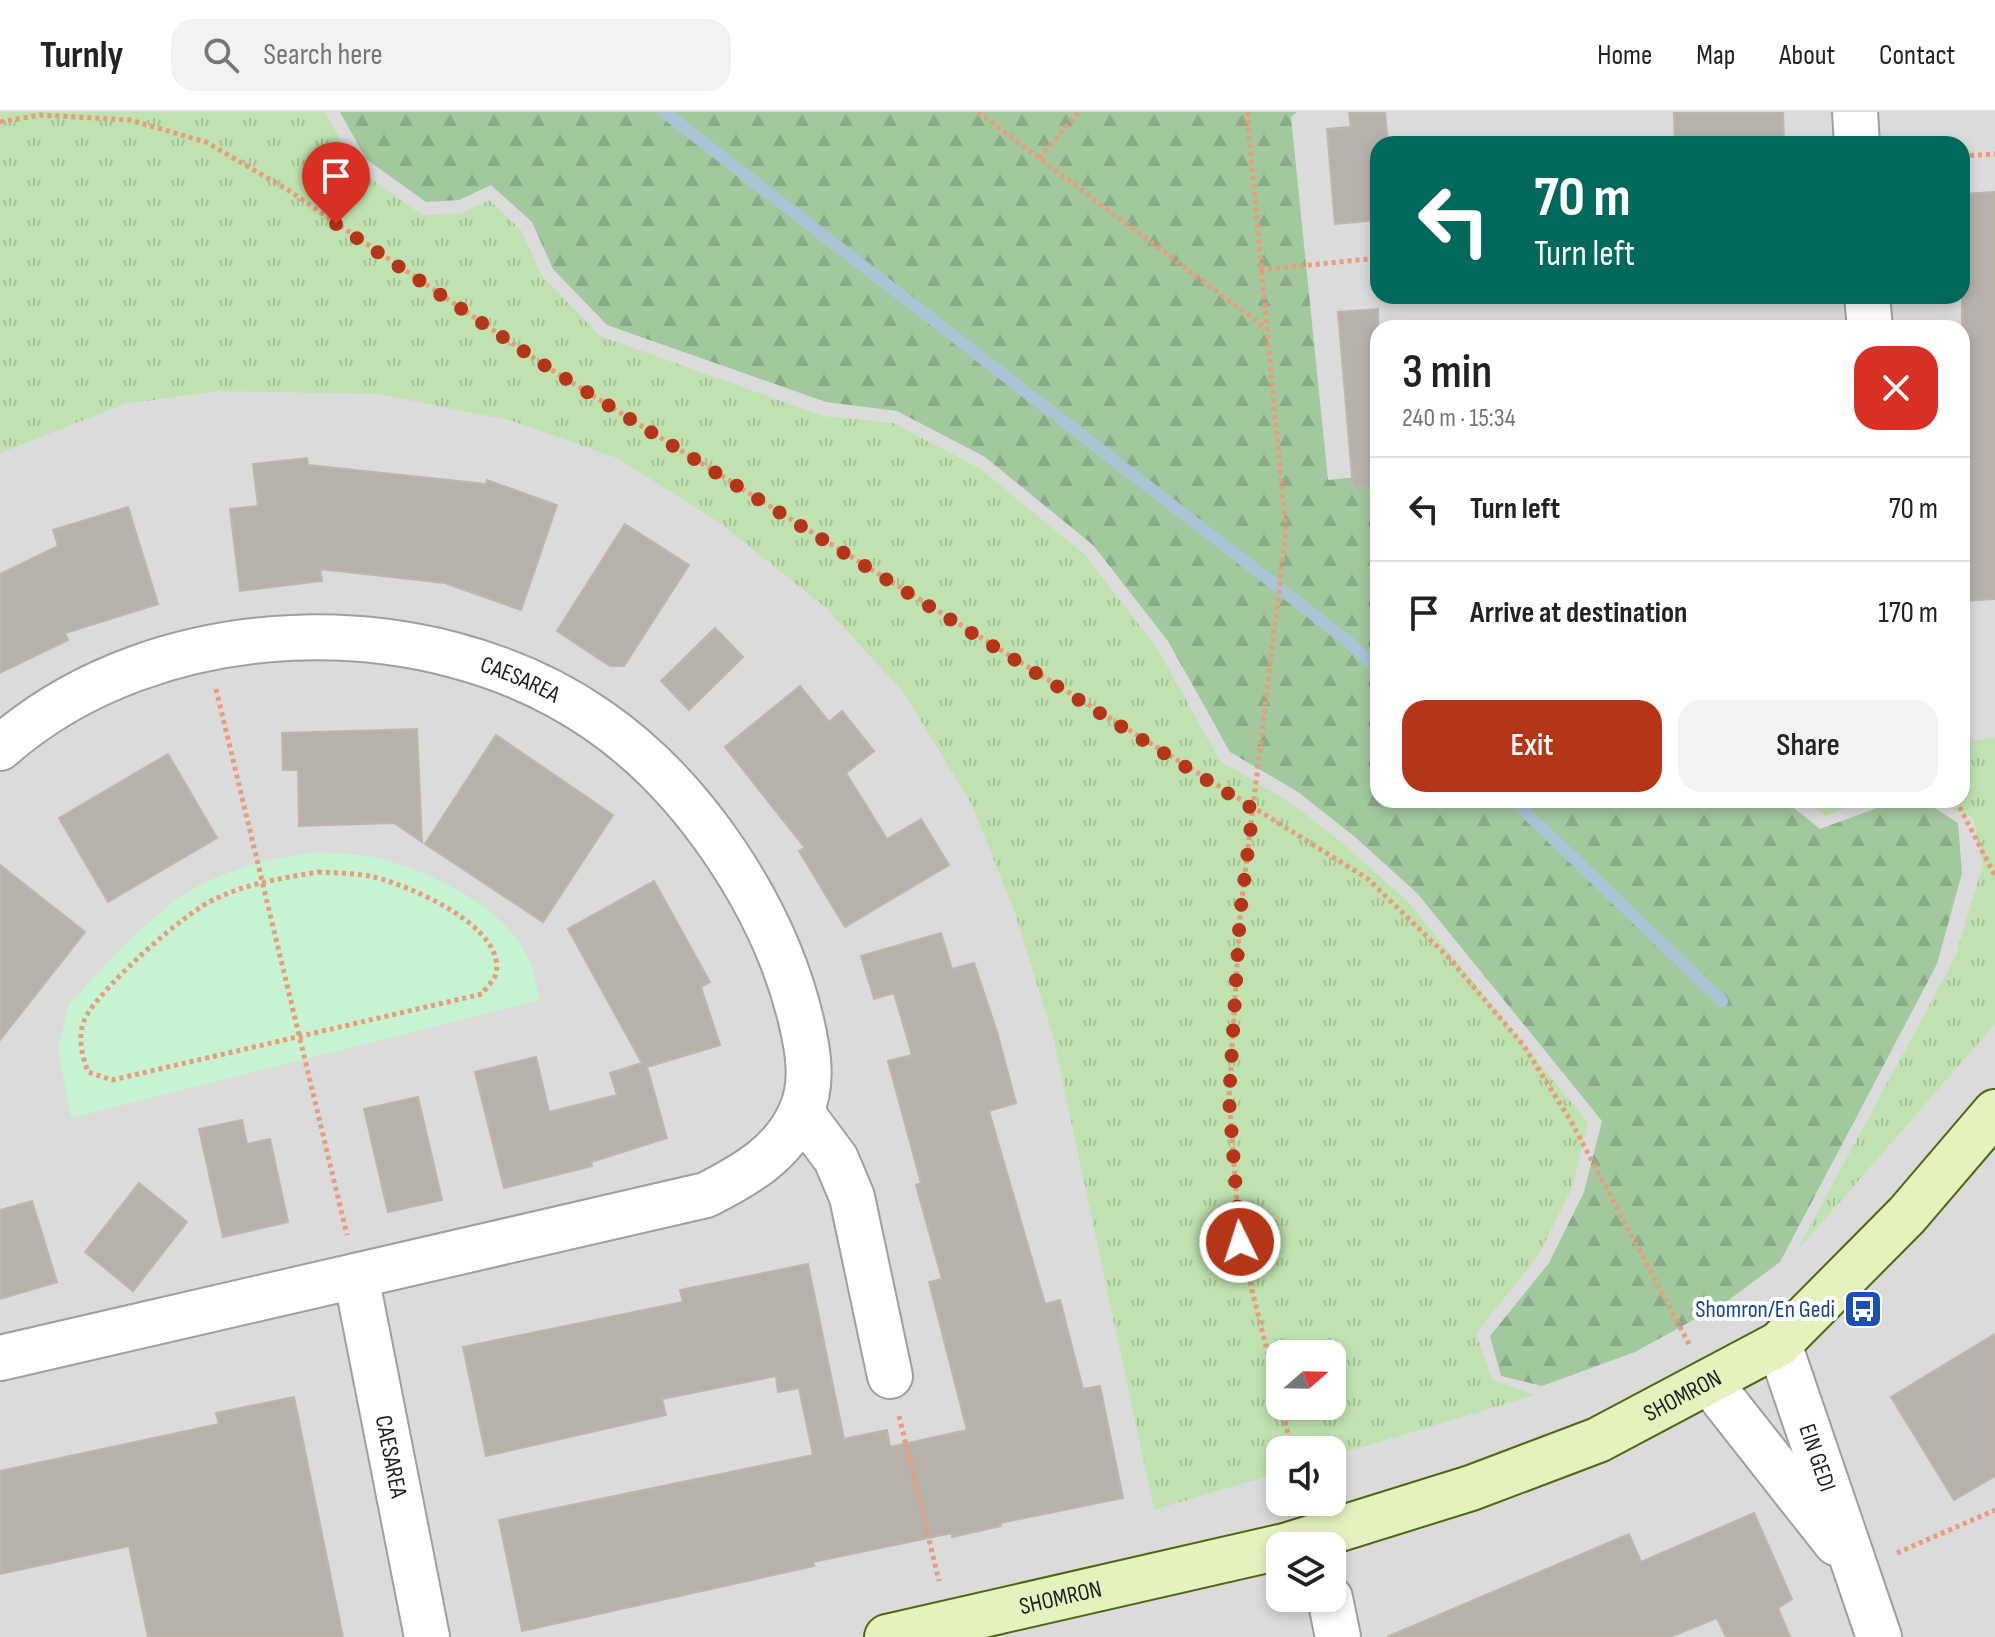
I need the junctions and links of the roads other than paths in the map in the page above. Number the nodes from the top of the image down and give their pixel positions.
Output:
1 (1855, 112) edge
2 (1856, 136) edge
3 (0, 748) edge
4 (801, 1112) junction
5 (1995, 1112) edge
6 (356, 1276) junction
7 (1779, 1344) junction
8 (0, 1358) edge
9 (890, 1376) road end
10 (1710, 1383) junction
11 (1337, 1532) edge
12 (1266, 1552) edge
13 (1857, 1570) junction
14 (1333, 1612) edge
15 (427, 1637) edge
16 (887, 1637) edge
17 (1338, 1637) edge
18 (1879, 1637) edge

1 - 2 street
3 - 4 street, CAESAREA
4 - 6 street, CAESAREA
4 - 9 street
5 - 7 street, SHOMRON
6 - 8 street, CAESAREA
6 - 15 street, CAESAREA
7 - 10 street, SHOMRON
7 - 13 street, EIN GEDI
10 - 11 street, SHOMRON
10 - 13 street, EIN GEDI
12 - 16 street, SHOMRON
13 - 18 street, EIN GEDI
14 - 17 street

